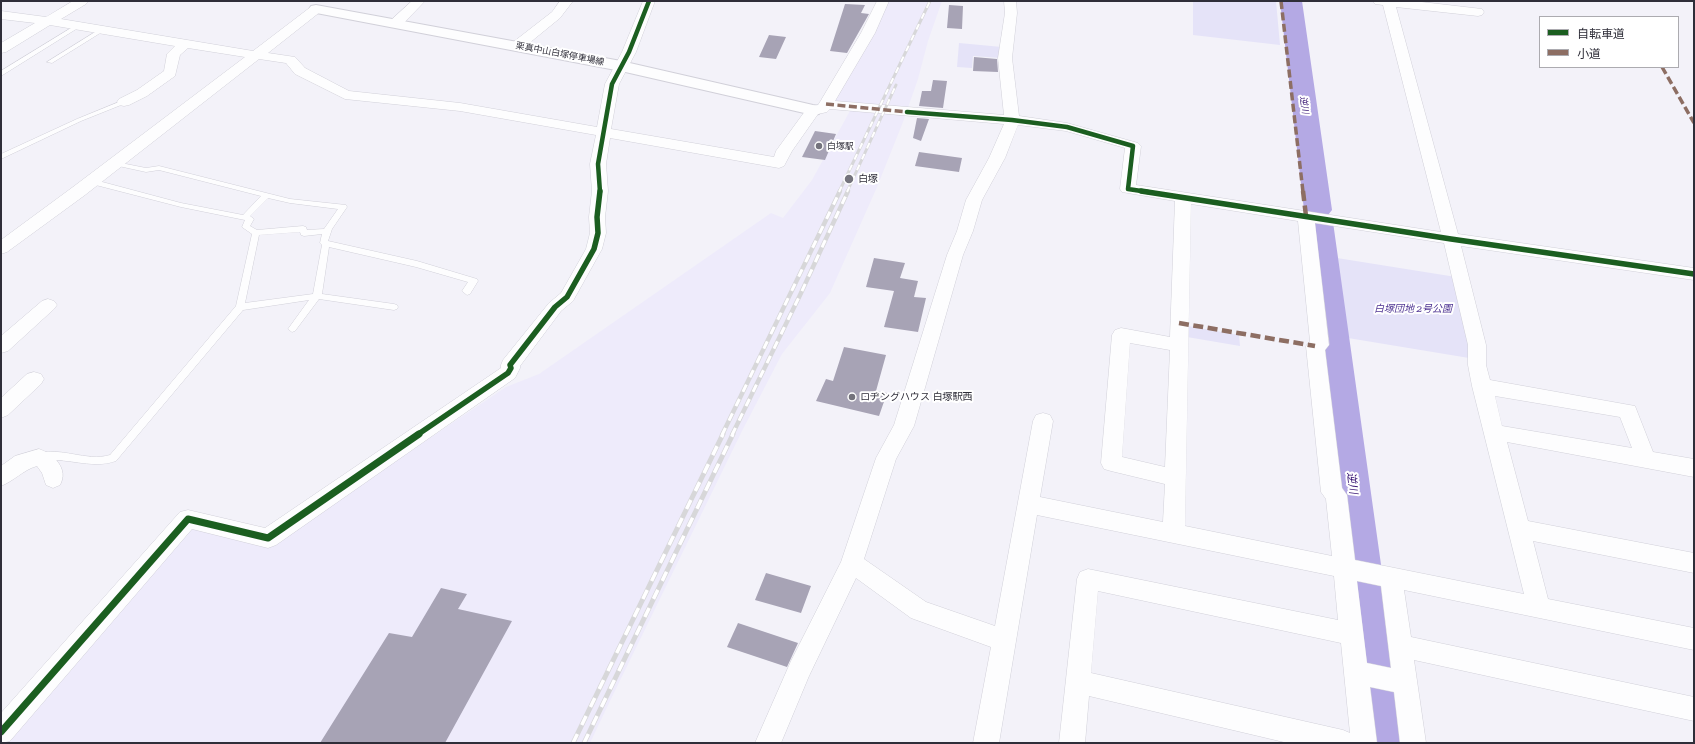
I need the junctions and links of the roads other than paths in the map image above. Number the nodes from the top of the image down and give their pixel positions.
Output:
1 (82, 1) edge
2 (419, 1) edge
3 (567, 1) edge
4 (650, 1) edge
5 (884, 1) edge
6 (1010, 1) edge
7 (1385, 1) edge
8 (320, 5) edge
9 (1478, 12) dead end
10 (1, 15) edge
11 (49, 21) junction
12 (395, 24) junction
13 (78, 26) junction
14 (102, 30) junction
15 (185, 44) junction
16 (517, 46) junction
17 (1, 49) edge
18 (256, 55) junction
19 (50, 62) dead end
20 (621, 66) junction
21 (1, 74) edge
22 (124, 102) joint
23 (820, 107) junction
24 (1012, 120) junction
25 (605, 132) junction
26 (1, 157) edge
27 (114, 163) junction
28 (91, 181) junction
29 (267, 195) junction
30 (1183, 198) junction
31 (1306, 216) junction
32 (244, 218) junction
33 (328, 231) junction
34 (256, 233) junction
35 (1451, 239) junction
36 (326, 244) junction
37 (1, 248) edge
38 (1694, 274) edge
39 (467, 292) dead end
40 (317, 296) junction
41 (48, 304) dead end
42 (240, 307) junction
43 (394, 307) dead end
44 (292, 329) dead end
45 (1179, 345) junction
46 (1, 346) edge
47 (34, 379) dead end
48 (1482, 386) junction
49 (1, 410) edge
50 (1043, 421) dead end
51 (1494, 432) junction
52 (39, 457) junction
53 (1646, 460) junction
54 (1694, 468) edge
55 (1, 477) edge
56 (1176, 478) junction
57 (53, 479) dead end
58 (1028, 504) junction
59 (1519, 529) junction
60 (1174, 533) junction
61 (852, 563) junction
62 (1694, 563) edge
63 (1348, 569) junction
64 (1386, 577) junction
65 (1539, 607) junction
66 (1352, 634) junction
67 (1694, 639) edge
68 (1004, 640) junction
69 (1400, 646) junction
70 (1359, 673) junction
71 (1399, 681) junction
72 (1078, 682) junction
73 (1694, 709) edge
74 (1, 732) edge
75 (768, 743) edge
76 (986, 743) edge
77 (1072, 743) edge
78 (1343, 743) edge
79 (1364, 743) edge
80 (1413, 743) edge

1 - 11 street
2 - 12 street
3 - 16 street
4 - 20 street
5 - 23 street
6 - 24 street
7 - 9 street
7 - 35 street
8 - 12 main road, 栗真中山白塚停車場線
8 - 18 street
10 - 11 street
11 - 13 street
11 - 17 street
12 - 16 main road, 栗真中山白塚停車場線
13 - 14 street
13 - 21 lane
14 - 15 street
14 - 19 lane
15 - 18 street
15 - 22 street
16 - 20 main road, 栗真中山白塚停車場線
18 - 25 street
18 - 27 street
20 - 23 main road, 栗真中山白塚停車場線
20 - 25 street
22 - 26 lane
23 - 24 street
23 - 25 street
24 - 30 street
24 - 61 street
25 - 74 street
27 - 28 street
27 - 29 lane
28 - 32 lane
28 - 37 street
29 - 32 lane
29 - 33 lane
30 - 31 street
30 - 45 street
31 - 35 street
31 - 63 street
32 - 34 lane
33 - 34 lane
33 - 36 lane
34 - 42 lane
35 - 38 street
35 - 48 street
36 - 39 lane
36 - 40 lane
40 - 42 lane
40 - 43 lane
40 - 44 lane
41 - 46 street
42 - 52 lane
45 - 56 street
45 - 56 street
47 - 49 street
48 - 51 street
48 - 53 street
50 - 58 street
51 - 53 street
51 - 59 street
52 - 55 street
52 - 57 street
53 - 54 street
56 - 60 street
58 - 60 street
58 - 68 street
59 - 62 street
59 - 65 street
60 - 63 street
61 - 68 street
61 - 75 street
63 - 64 street
63 - 66 street
64 - 65 street
64 - 69 street
65 - 67 street
66 - 70 street
66 - 72 street
68 - 76 street
69 - 71 street
69 - 73 street
70 - 71 street
70 - 79 street
71 - 80 street
72 - 77 street
72 - 78 street

